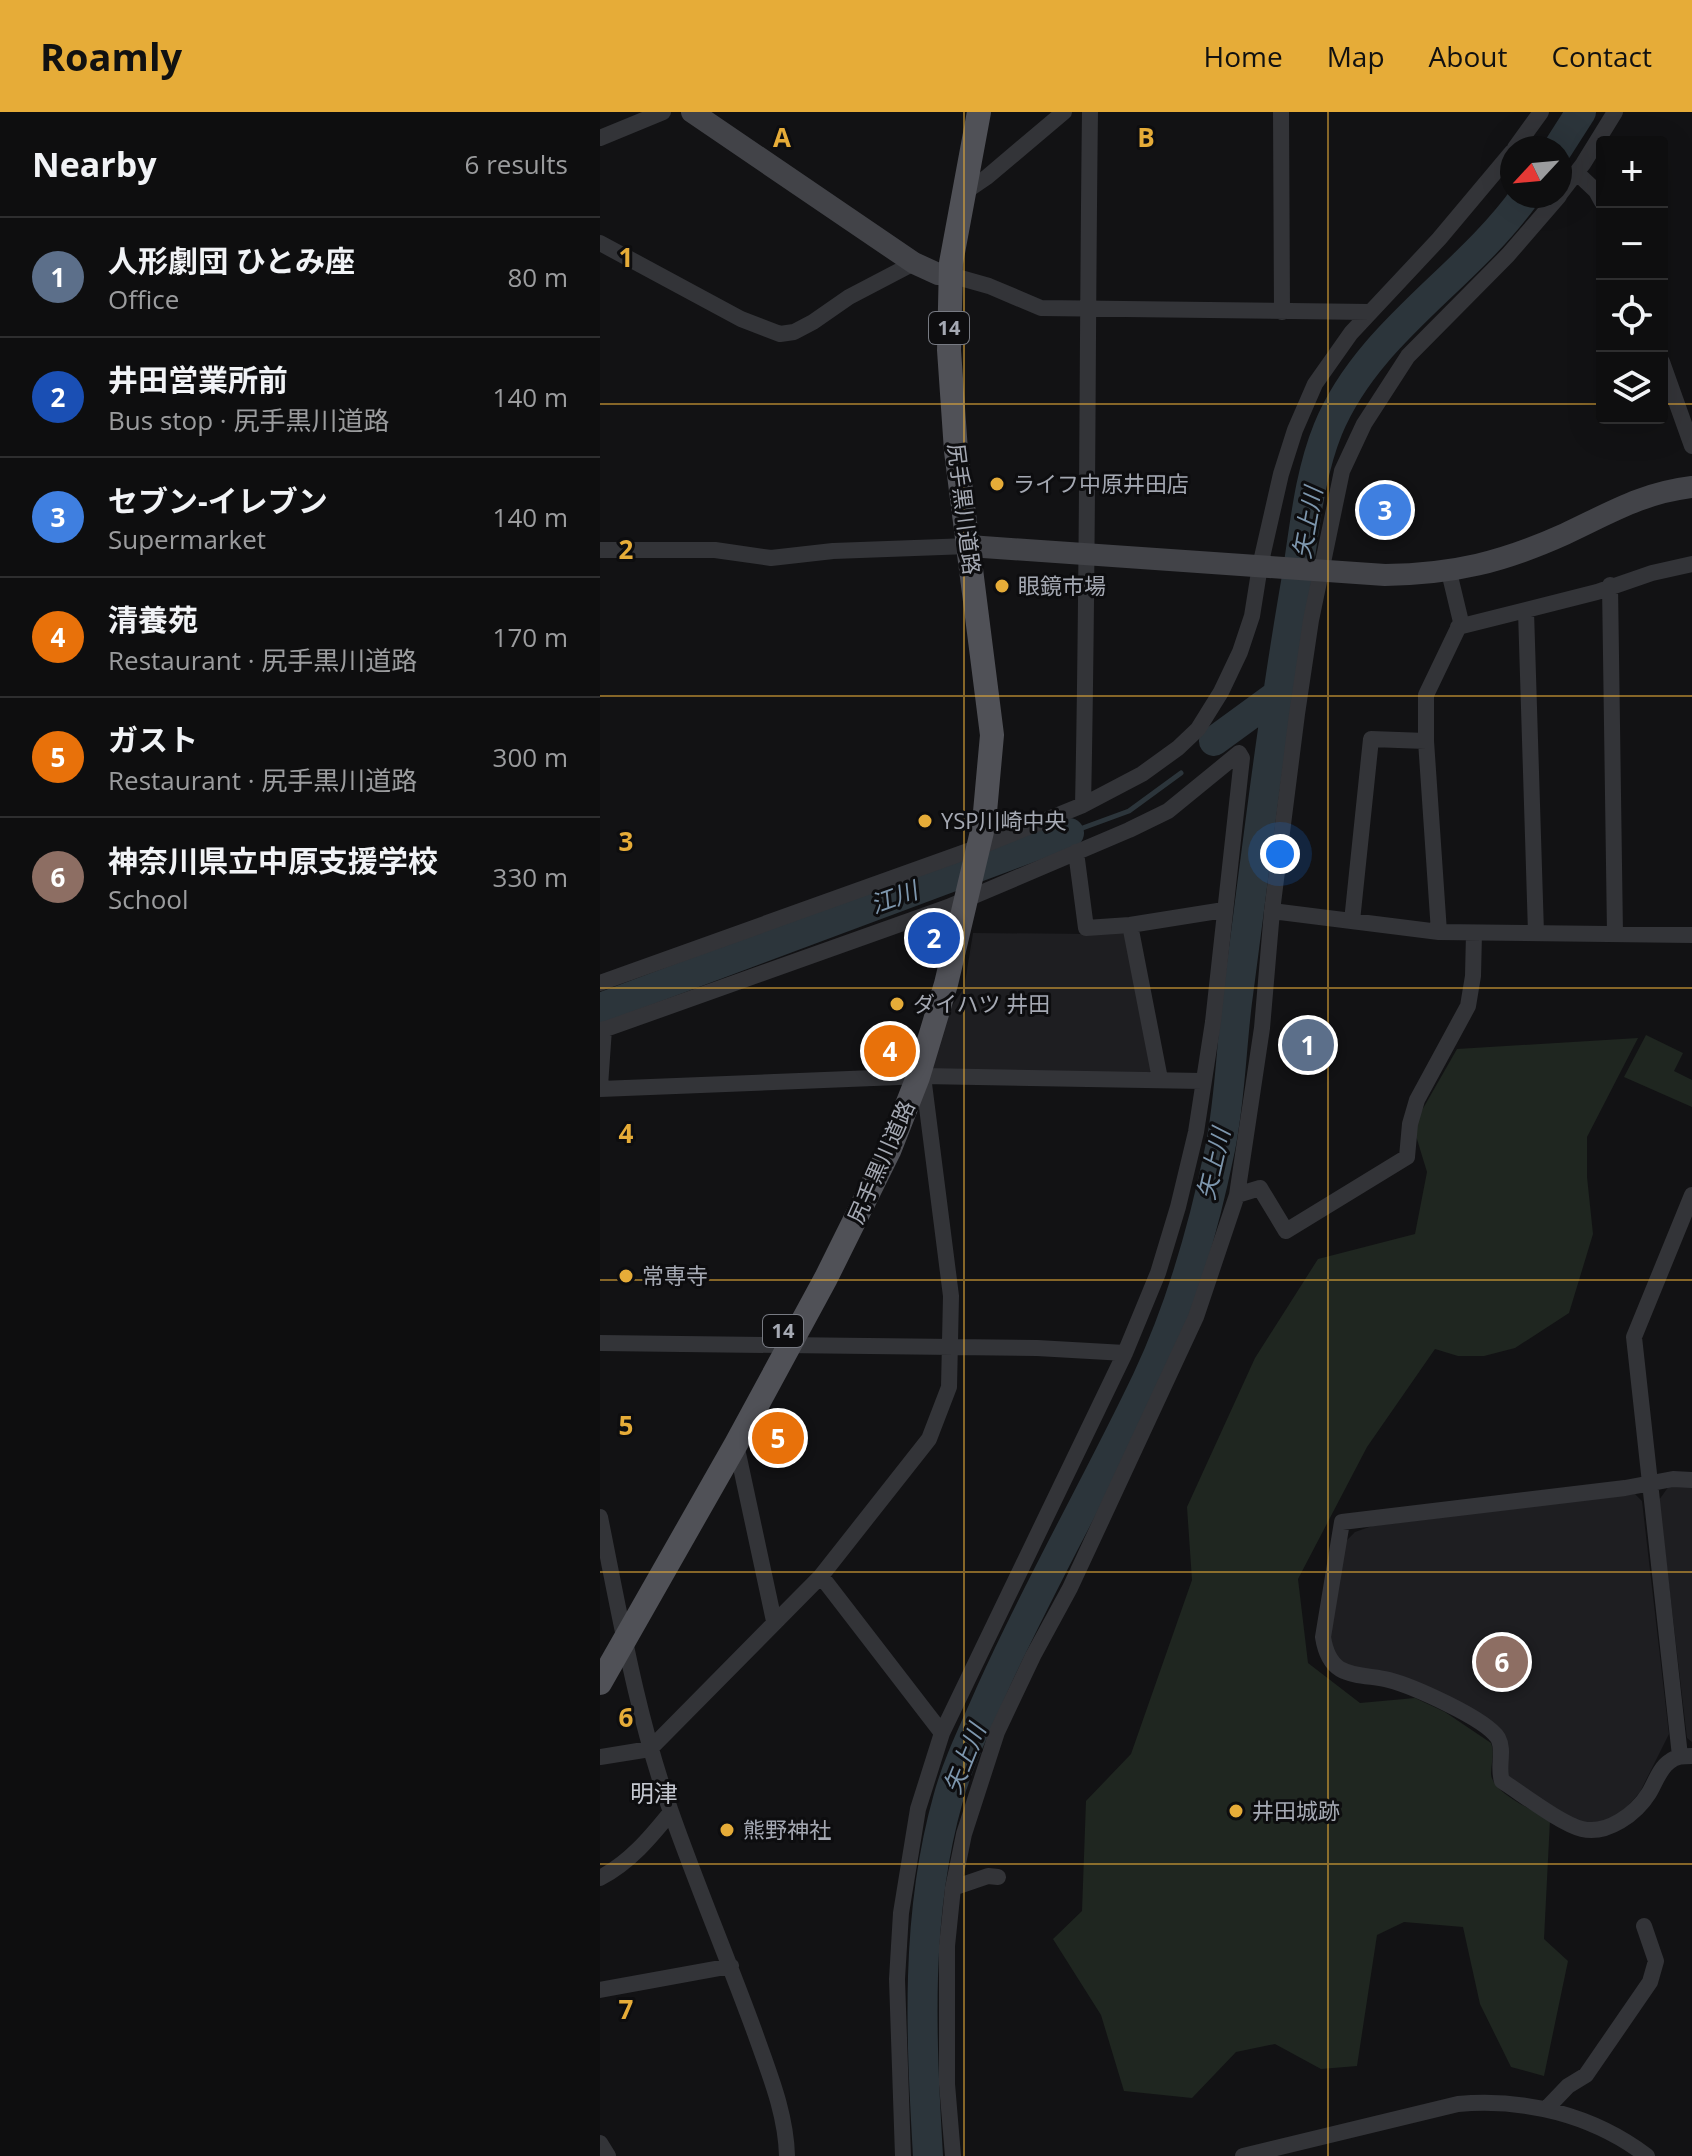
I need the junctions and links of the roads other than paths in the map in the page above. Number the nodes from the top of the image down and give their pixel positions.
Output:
1 (663, 112) edge
2 (692, 112) edge
3 (967, 112) edge
4 (979, 112) edge
5 (1064, 112) edge
6 (1090, 112) edge
7 (1281, 112) edge
8 (1541, 112) edge
9 (1615, 112) edge
10 (1524, 136) edge
11 (600, 138) edge
12 (1500, 167) edge
13 (1576, 172) junction
14 (1572, 177) edge
15 (1596, 191) edge
16 (965, 192) junction
17 (1548, 208) edge
18 (600, 243) edge
19 (914, 263) junction
20 (944, 274) junction
21 (1087, 309) junction
22 (1282, 312) junction
23 (1370, 312) junction
24 (1668, 379) edge
25 (1692, 446) edge
26 (1692, 487) edge
27 (964, 546) junction
28 (600, 550) edge
29 (1089, 555) junction
30 (1692, 564) edge
31 (1264, 566) junction
32 (1318, 570) junction
33 (1449, 572) junction
34 (1610, 585) junction
35 (1526, 611) junction
36 (1458, 627) junction
37 (1426, 741) junction
38 (1083, 805) junction
39 (973, 849) junction
40 (1076, 852) junction
41 (960, 902) junction
42 (1224, 910) junction
43 (1272, 911) junction
44 (1352, 921) junction
45 (1130, 925) junction
46 (1439, 932) junction
47 (1474, 933) junction
48 (1536, 933) junction
49 (1615, 934) junction
50 (1692, 935) edge
51 (600, 983) edge
52 (602, 1030) edge
53 (916, 1077) junction
54 (1160, 1079) junction
55 (1202, 1081) junction
56 (600, 1088) edge
57 (1237, 1195) junction
58 (1692, 1195) edge
59 (600, 1343) edge
60 (782, 1346) junction
61 (950, 1349) junction
62 (1125, 1353) junction
63 (736, 1444) junction
64 (1692, 1480) edge
65 (1649, 1483) junction
66 (600, 1517) edge
67 (821, 1576) junction
68 (774, 1621) junction
69 (623, 1631) junction
70 (600, 1657) edge
71 (600, 1683) edge
72 (942, 1733) junction
73 (650, 1749) junction
74 (1686, 1756) edge
75 (600, 1757) edge
76 (671, 1812) junction
77 (998, 1877) dead end
78 (600, 1878) edge
79 (953, 1888) junction
80 (1644, 1926) dead end
81 (731, 1966) junction
82 (600, 1990) edge
83 (1546, 2109) junction
84 (600, 2143) edge
85 (608, 2156) edge
86 (787, 2156) edge
87 (903, 2156) edge
88 (953, 2156) edge
89 (1243, 2156) edge
90 (1647, 2156) edge

1 - 11 street
2 - 19 street
3 - 20 main road, 尻手黒川道路 / 14
4 - 16 main road, 尻手黒川道路 / 14
5 - 16 street
6 - 21 street
7 - 22 street
8 - 10 street
9 - 13 street
12 - 23 street
13 - 14 street
13 - 15 street
16 - 20 main road, 尻手黒川道路 / 14
17 - 32 street
18 - 19 street
19 - 20 street
20 - 21 street
20 - 27 main road, 尻手黒川道路 / 14
21 - 22 street
21 - 29 street
22 - 23 street
23 - 31 street
24 - 25 street
26 - 33 street
27 - 28 street
27 - 29 street
27 - 39 main road, 尻手黒川道路 / 14
29 - 31 street
29 - 38 street
30 - 34 street
31 - 32 street
31 - 38 street
32 - 33 street
32 - 43 street
33 - 36 street
34 - 35 street
34 - 49 street
35 - 36 street
35 - 48 street
36 - 37 street
37 - 44 street
37 - 46 street
38 - 39 street
39 - 41 main road, 尻手黒川道路 / 14
39 - 51 street
40 - 41 street
40 - 42 street
40 - 45 street
41 - 52 street
41 - 53 main road, 尻手黒川道路 / 14
42 - 45 street
42 - 55 street
43 - 44 street
43 - 57 street
44 - 46 street
45 - 54 street
46 - 47 street
47 - 48 street
47 - 57 street
48 - 49 street
49 - 50 street
52 - 56 street
53 - 54 street
53 - 56 street
53 - 60 main road, 尻手黒川道路 / 14
53 - 61 street
54 - 55 street
55 - 62 street
57 - 79 street
58 - 65 street
59 - 60 street
60 - 61 street
60 - 63 main road, 尻手黒川道路 / 14
60 - 69 main road, 尻手黒川道路 / 14
61 - 62 street
61 - 67 street
62 - 72 street
63 - 68 street
63 - 69 main road, 尻手黒川道路 / 14
64 - 65 street
65 - 74 street
65 - 74 street
66 - 69 street
67 - 68 street
67 - 72 street
68 - 73 street
69 - 70 main road, 尻手黒川道路 / 14
69 - 71 main road, 尻手黒川道路 / 14
69 - 73 street
72 - 87 street
73 - 75 street
73 - 76 street
76 - 78 street
76 - 81 street
77 - 79 street
79 - 88 street
80 - 83 street
81 - 82 street
81 - 86 street
83 - 89 street
83 - 90 street
84 - 85 street

